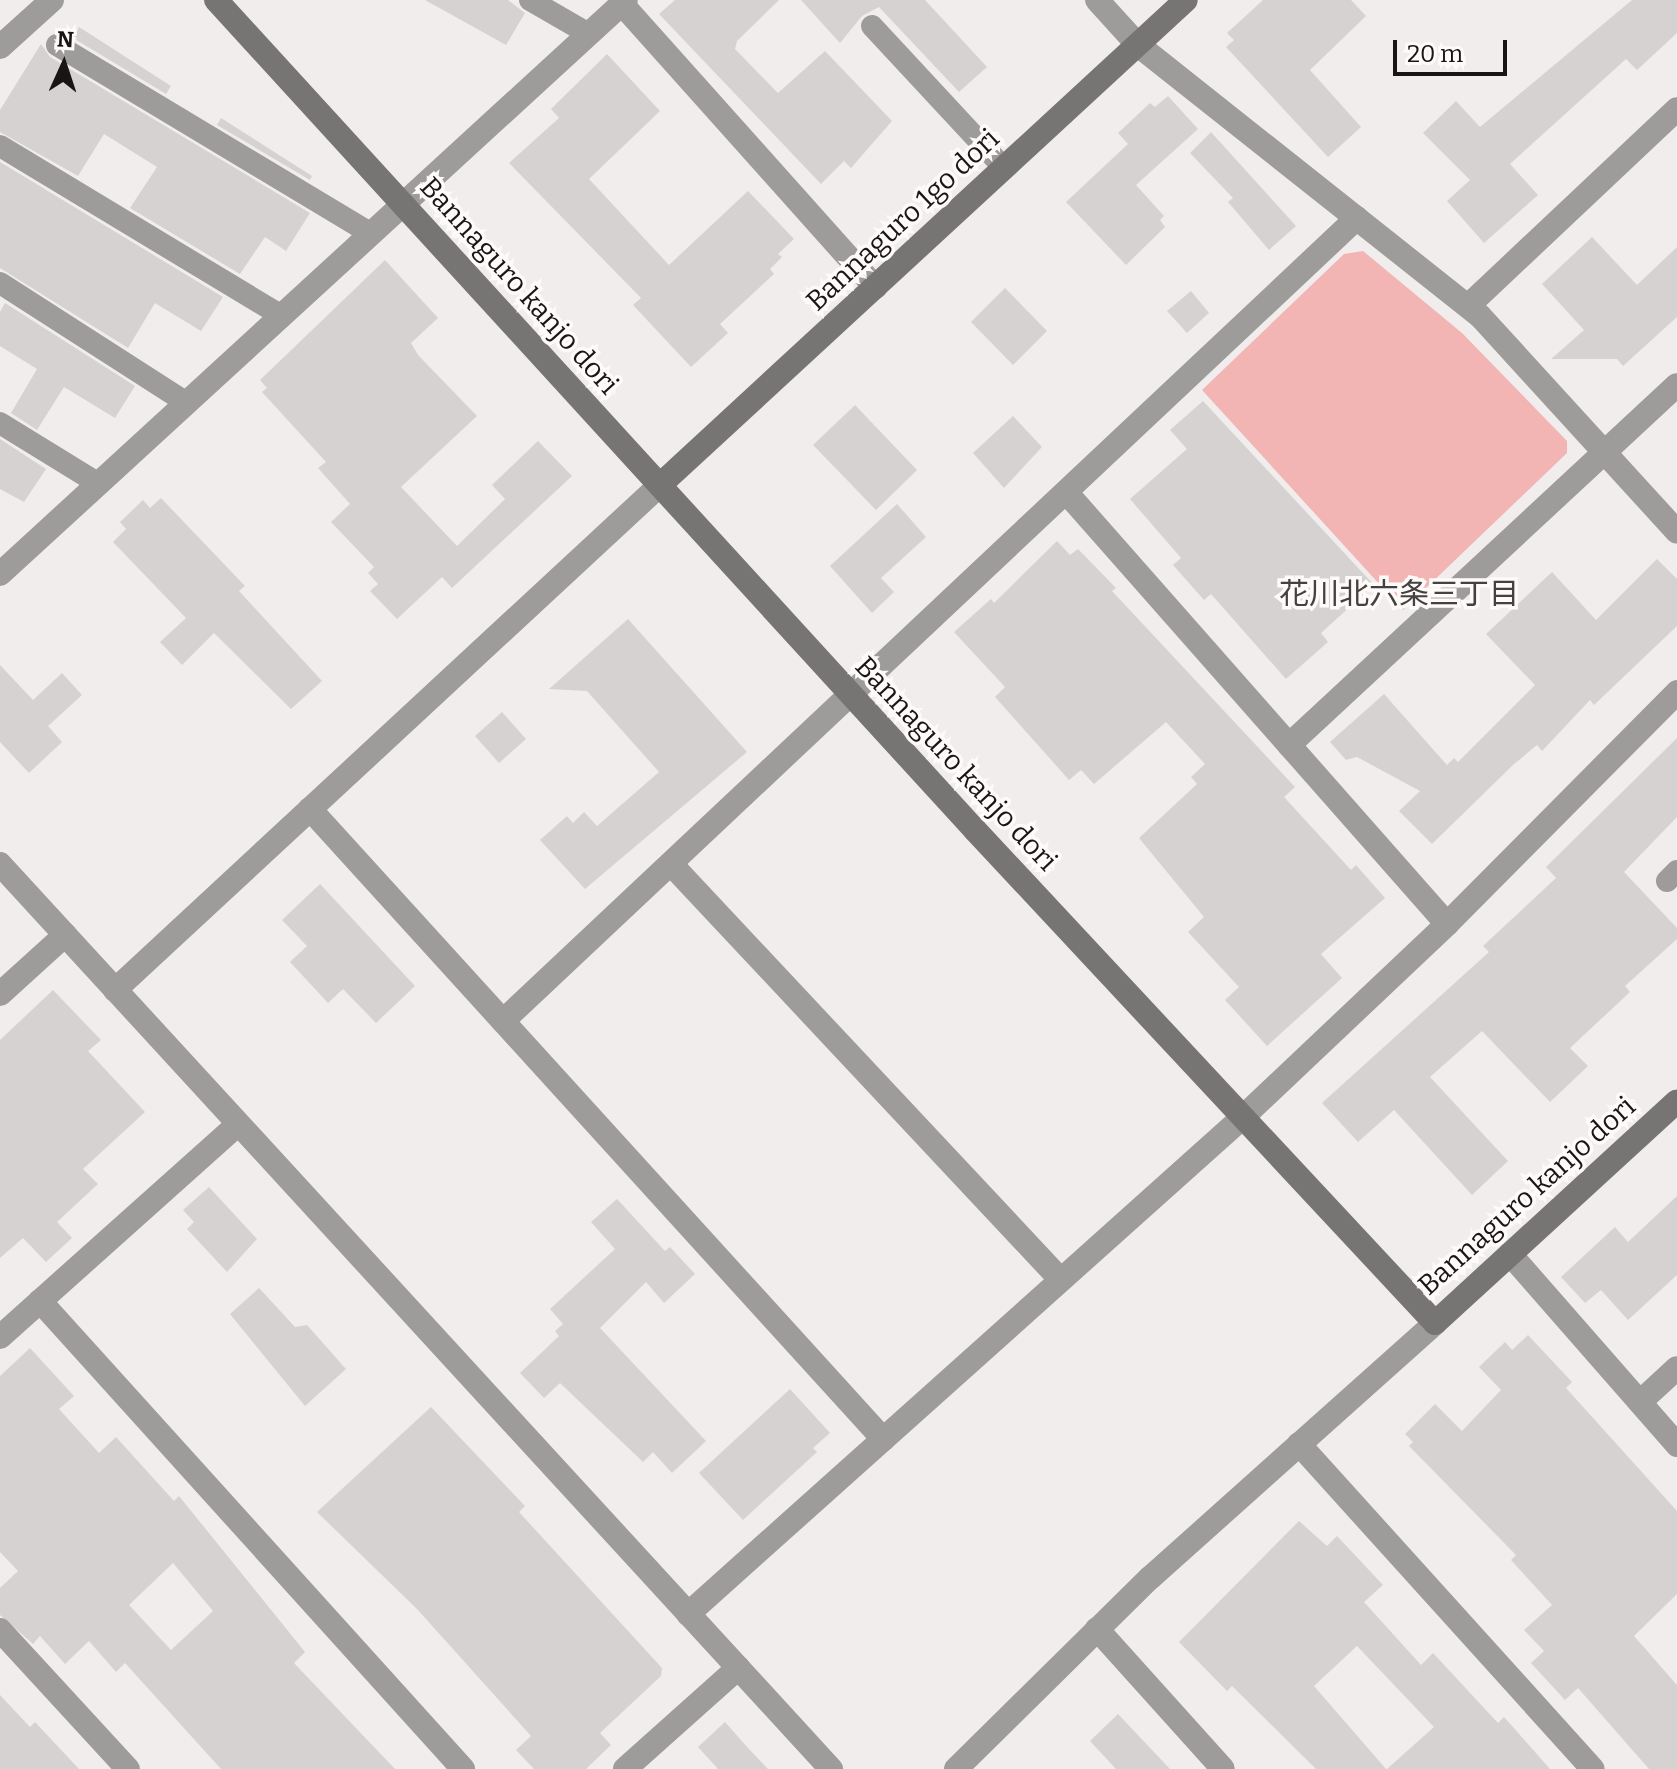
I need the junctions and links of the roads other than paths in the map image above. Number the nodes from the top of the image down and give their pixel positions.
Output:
1 (52, 0) edge
2 (216, 0) edge
3 (530, 0) edge
4 (1097, 0) edge
5 (1186, 0) edge
6 (624, 2) edge
7 (872, 26) dead end
8 (589, 34) junction
9 (57, 45) dead end
10 (1138, 45) junction
11 (0, 47) edge
12 (1677, 109) edge
13 (0, 146) edge
14 (1004, 168) junction
15 (404, 205) junction
16 (1357, 218) junction
17 (372, 234) junction
18 (0, 283) edge
19 (875, 287) junction
20 (1468, 306) junction
21 (282, 316) junction
22 (1677, 385) edge
23 (187, 403) junction
24 (0, 423) edge
25 (1605, 453) junction
26 (99, 484) junction
27 (660, 485) junction
28 (1066, 492) junction
29 (1677, 532) edge
30 (2, 569) edge
31 (1677, 692) edge
32 (851, 694) junction
33 (1289, 745) junction
34 (310, 809) junction
35 (0, 864) edge
36 (671, 864) junction
37 (1447, 924) junction
38 (65, 935) junction
39 (115, 990) junction
40 (0, 994) edge
41 (503, 1021) junction
42 (1677, 1101) edge
43 (1243, 1117) junction
44 (238, 1124) junction
45 (1510, 1254) junction
46 (1061, 1280) junction
47 (40, 1301) junction
48 (1435, 1323) junction
49 (0, 1337) edge
50 (1677, 1368) edge
51 (1640, 1402) junction
52 (883, 1439) junction
53 (1299, 1444) junction
54 (1677, 1445) edge
55 (688, 1614) junction
56 (1097, 1629) junction
57 (0, 1630) edge
58 (738, 1668) junction
59 (128, 1769) edge
60 (463, 1769) edge
61 (625, 1769) edge
62 (831, 1769) edge
63 (956, 1769) edge
64 (1223, 1769) edge
65 (1593, 1769) edge

1 - 11 street
2 - 15 street, Bannaguro kanjo dori
3 - 8 lane
4 - 10 street
5 - 10 street, Bannaguro 1go dori
6 - 8 street
6 - 19 street
7 - 14 lane
8 - 15 street
9 - 17 lane
10 - 14 street, Bannaguro 1go dori
10 - 16 street
12 - 20 street
13 - 21 lane
14 - 19 street, Bannaguro 1go dori
15 - 17 street
15 - 27 street, Bannaguro kanjo dori
16 - 20 street
16 - 28 street
17 - 21 street
18 - 23 lane
19 - 27 street, Bannaguro 1go dori
20 - 25 street
21 - 23 street
22 - 25 street
23 - 26 street
24 - 26 lane
25 - 29 street
25 - 33 street
26 - 30 street
27 - 32 street, Bannaguro kanjo dori
27 - 34 street
28 - 32 street
28 - 33 street
31 - 37 street
32 - 36 street
32 - 43 street, Bannaguro kanjo dori
33 - 37 street
34 - 39 street
34 - 41 street
35 - 38 street
36 - 41 street
36 - 46 street
37 - 43 street
38 - 39 street
38 - 40 street
39 - 44 street
41 - 52 street
42 - 45 street, Bannaguro kanjo dori
43 - 46 street
43 - 48 street, Bannaguro kanjo dori
44 - 47 street
44 - 55 street
45 - 48 street, Bannaguro kanjo dori
45 - 51 street
46 - 52 street
47 - 49 street
47 - 60 street
48 - 53 street
50 - 51 street
51 - 54 street
52 - 55 street
53 - 56 street
53 - 65 street
55 - 58 street
56 - 63 street
56 - 64 street
57 - 59 street
58 - 61 street
58 - 62 street

